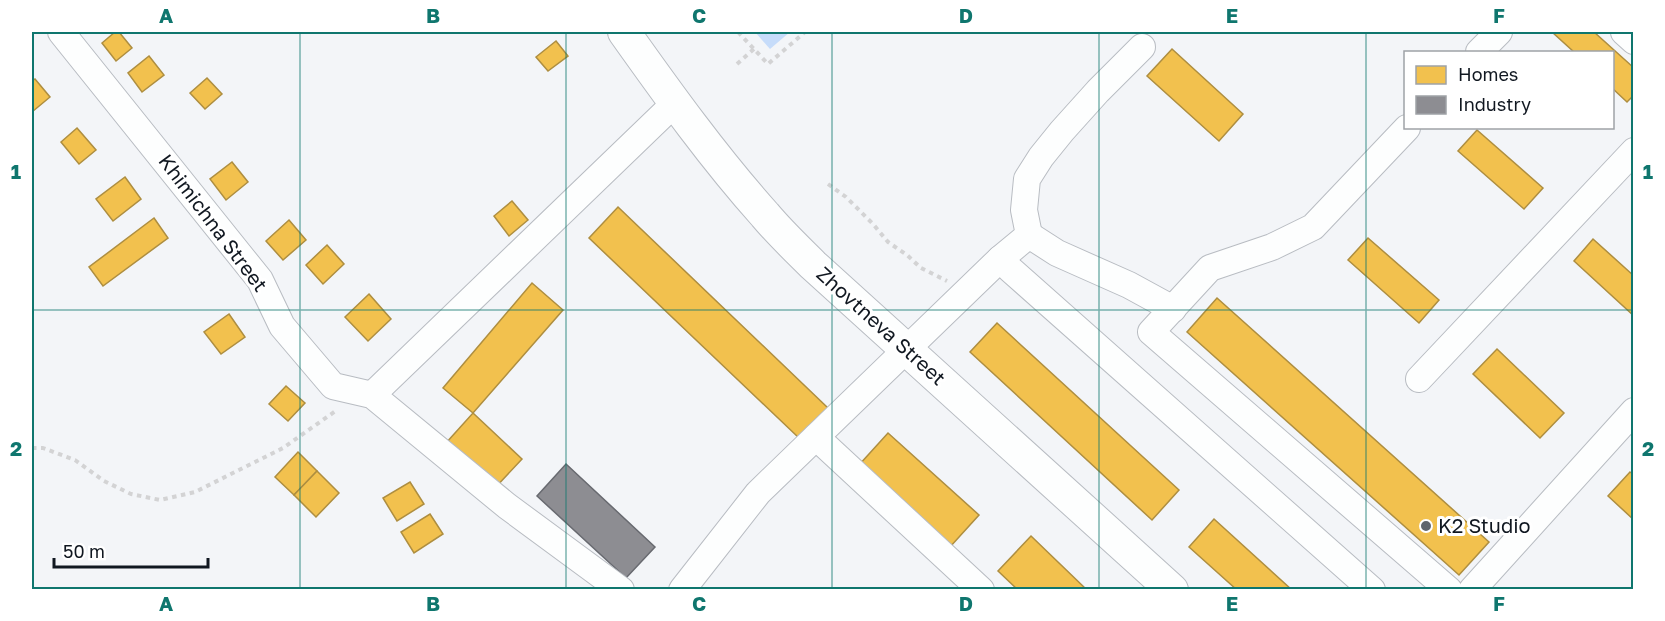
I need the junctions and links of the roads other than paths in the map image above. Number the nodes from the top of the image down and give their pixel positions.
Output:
1 (62, 32) edge
2 (624, 32) edge
3 (1499, 32) edge
4 (1624, 32) edge
5 (1634, 41) edge
6 (1142, 47) dead end
7 (1480, 51) edge
8 (675, 103) junction
9 (1406, 129) edge
10 (1634, 151) edge
11 (1029, 235) junction
12 (1000, 259) junction
13 (1173, 309) junction
14 (907, 349) junction
15 (1419, 379) dead end
16 (367, 394) junction
17 (1633, 413) edge
18 (816, 437) junction
19 (621, 590) edge
20 (682, 590) edge
21 (981, 590) edge
22 (1172, 590) edge
23 (1372, 590) edge
24 (1449, 590) edge
25 (1472, 590) edge

1 - 16 street, Khimichna Street
2 - 8 main road, Zhovtneva Street
3 - 7 street
4 - 5 street
6 - 11 street
8 - 14 main road, Zhovtneva Street
8 - 16 street
9 - 13 street
10 - 15 street
11 - 12 street
11 - 13 street
12 - 14 street
12 - 23 street
13 - 24 street
14 - 18 street
14 - 22 main road, Zhovtneva Street
16 - 19 street
17 - 25 street
18 - 20 street
18 - 21 street

